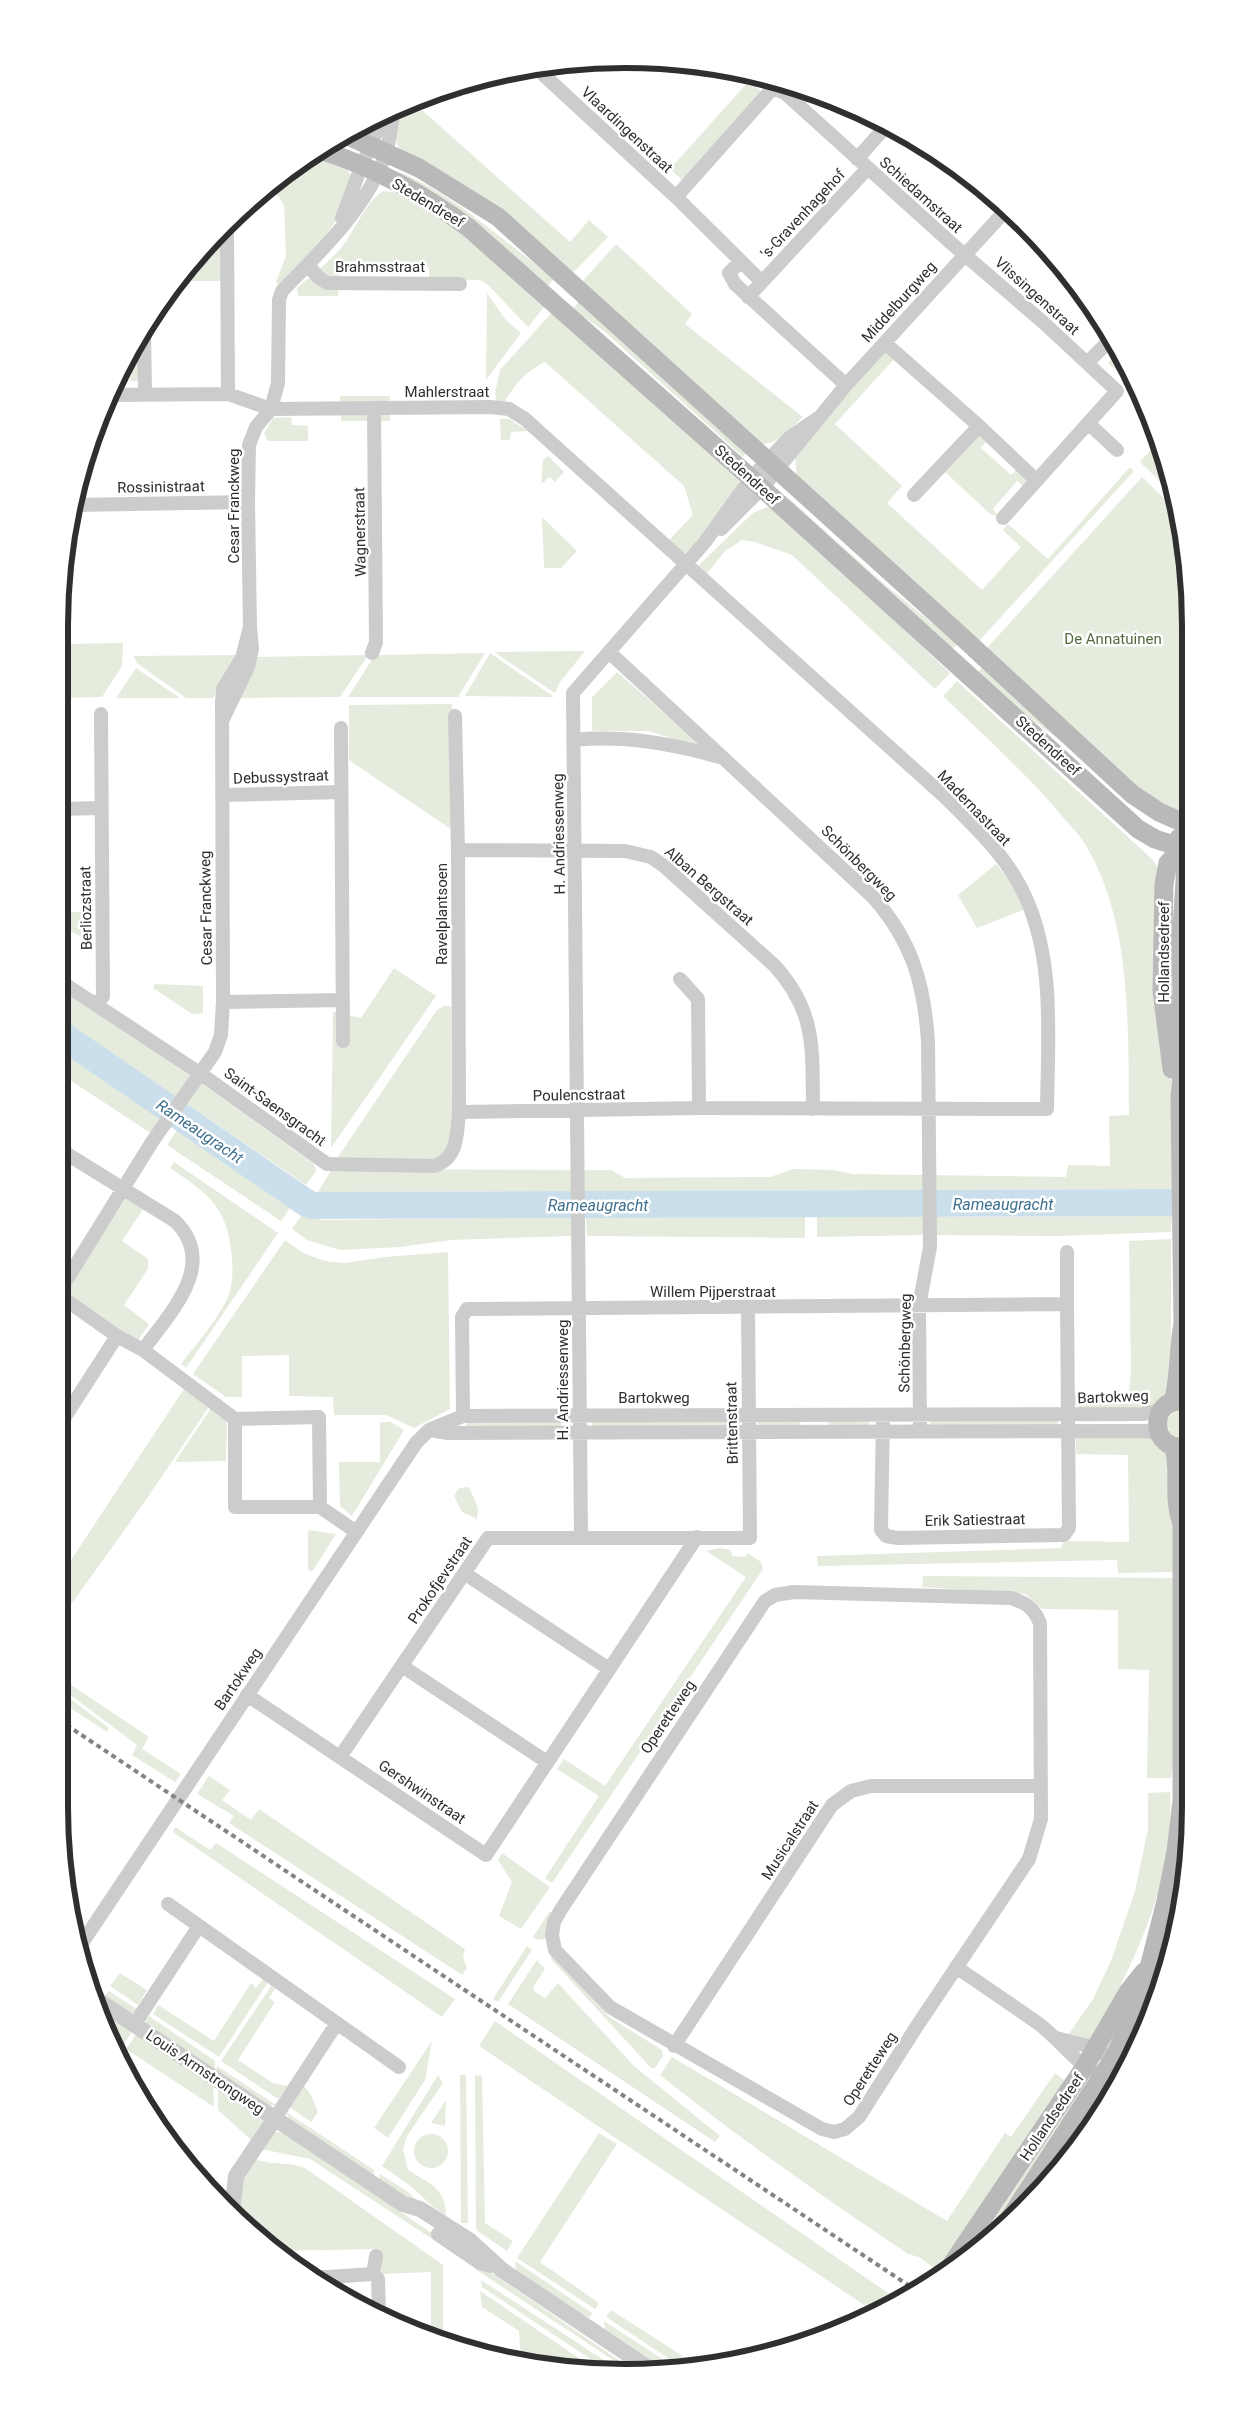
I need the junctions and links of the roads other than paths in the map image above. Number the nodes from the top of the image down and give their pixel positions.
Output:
1 (542, 74) edge
2 (773, 88) joint
3 (390, 119) edge
4 (383, 123) edge
5 (882, 131) edge
6 (354, 138) edge
7 (378, 148) junction
8 (328, 153) edge
9 (857, 159) junction
10 (867, 169) junction
11 (368, 170) junction
12 (676, 197) junction
13 (1001, 215) edge
14 (227, 235) edge
15 (963, 254) junction
16 (740, 260) junction
17 (308, 265) junction
18 (762, 282) junction
19 (460, 284) dead end
20 (748, 297) junction
21 (144, 343) edge
22 (885, 343) junction
23 (1106, 344) edge
24 (1087, 363) junction
25 (846, 385) junction
26 (228, 394) junction
27 (117, 395) edge
28 (144, 395) junction
29 (271, 409) junction
30 (374, 409) junction
31 (1088, 423) junction
32 (979, 426) junction
33 (1117, 450) dead end
34 (772, 466) junction
35 (1036, 480) junction
36 (757, 483) junction
37 (914, 495) dead end
38 (248, 502) junction
39 (80, 505) edge
40 (1003, 518) dead end
41 (686, 564) junction
42 (609, 652) junction
43 (372, 653) dead end
44 (101, 714) dead end
45 (455, 716) dead end
46 (341, 728) dead end
47 (574, 740) junction
48 (726, 759) junction
49 (340, 792) junction
50 (222, 795) junction
51 (101, 808) junction
52 (68, 809) edge
53 (1180, 822) edge
54 (1149, 836) junction
55 (1182, 846) edge
56 (1182, 849) edge
57 (458, 850) junction
58 (575, 851) junction
59 (1166, 870) junction
60 (1182, 933) edge
61 (680, 979) dead end
62 (68, 986) edge
63 (343, 1000) junction
64 (223, 1002) junction
65 (97, 1006) junction
66 (1182, 1006) edge
67 (343, 1041) dead end
68 (201, 1074) junction
69 (1182, 1077) edge
70 (1180, 1097) junction
71 (699, 1108) junction
72 (812, 1109) junction
73 (927, 1110) junction
74 (459, 1112) junction
75 (577, 1112) junction
76 (68, 1155) edge
77 (1182, 1181) edge
78 (1182, 1181) edge
79 (122, 1190) junction
80 (1182, 1248) edge
81 (1067, 1252) dead end
82 (68, 1279) edge
83 (68, 1301) edge
84 (1068, 1304) junction
85 (919, 1306) junction
86 (579, 1308) junction
87 (748, 1308) junction
88 (1182, 1329) edge
89 (117, 1336) junction
90 (143, 1350) junction
91 (1174, 1405) edge
92 (68, 1412) edge
93 (580, 1414) junction
94 (748, 1414) junction
95 (921, 1414) junction
96 (1068, 1415) junction
97 (463, 1416) junction
98 (883, 1416) junction
99 (235, 1419) junction
100 (429, 1430) junction
101 (920, 1430) junction
102 (749, 1431) junction
103 (1068, 1431) junction
104 (580, 1432) junction
105 (882, 1432) junction
106 (1159, 1433) junction
107 (1181, 1446) edge
108 (320, 1507) junction
109 (1182, 1513) edge
110 (355, 1531) junction
111 (581, 1538) junction
112 (697, 1538) junction
113 (750, 1538) joint
114 (464, 1574) junction
115 (402, 1666) junction
116 (609, 1669) junction
117 (247, 1695) junction
118 (340, 1757) junction
119 (547, 1762) junction
120 (1040, 1786) junction
121 (1182, 1801) edge
122 (168, 1904) dead end
123 (199, 1926) junction
124 (84, 1940) edge
125 (1150, 1965) junction
126 (956, 1968) junction
127 (104, 2005) edge
128 (337, 2023) junction
129 (134, 2025) junction
130 (1056, 2038) junction
131 (674, 2046) junction
132 (1096, 2048) junction
133 (1121, 2059) edge
134 (1119, 2064) edge
135 (399, 2067) dead end
136 (1084, 2068) junction
137 (1110, 2078) edge
138 (275, 2118) junction
139 (1037, 2180) edge
140 (233, 2202) edge
141 (962, 2250) edge
142 (376, 2256) dead end
143 (373, 2274) junction
144 (327, 2277) edge
145 (379, 2306) edge
146 (640, 2363) edge

1 - 12 street, Vlaardingenstraat
2 - 9 street
2 - 12 street
3 - 7 street
4 - 7 street
5 - 9 street
6 - 7 main road, Stedendreef
7 - 11 street, Cesar Franckweg
7 - 34 main road, Stedendreef
8 - 11 main road, Stedendreef
9 - 10 street, Schiedamstraat
10 - 15 street, Schiedamstraat
10 - 18 street, 's-Gravenhagehof
11 - 17 street, Cesar Franckweg
11 - 36 main road, Stedendreef
12 - 16 street, 's-Gravenhagehof
13 - 15 street, Middelburgweg
14 - 26 street
15 - 22 street, Middelburgweg
15 - 24 street, Vlissingenstraat
16 - 18 street, 's-Gravenhagehof
16 - 20 street, 's-Gravenhagehof
17 - 19 street, Brahmsstraat
17 - 29 street, Cesar Franckweg
18 - 20 street, 's-Gravenhagehof
20 - 25 street, 's-Gravenhagehof
21 - 28 street
22 - 25 street, Middelburgweg
22 - 32 street
23 - 24 street
24 - 31 street, Vlissingenstraat
25 - 34 street, Middelburgweg
26 - 28 street, Mahlerstraat
26 - 29 street, Mahlerstraat
27 - 28 street, Mahlerstraat
29 - 30 street, Mahlerstraat
29 - 38 street, Cesar Franckweg
30 - 41 street, Mahlerstraat
30 - 43 street, Wagnerstraat
31 - 33 street
31 - 35 street, Vlissingenstraat
32 - 35 street
32 - 37 street
34 - 36 street, Middelburgweg
34 - 53 main road, Stedendreef
35 - 40 street, Vlissingenstraat
36 - 41 street, H. Andriessenweg
36 - 54 main road, Stedendreef
38 - 39 street, Rossinistraat
38 - 50 street, Cesar Franckweg
41 - 42 street, H. Andriessenweg
41 - 73 street, Madernastraat
42 - 47 street, H. Andriessenweg
42 - 48 street, Schönbergweg
44 - 51 street, Berliozstraat
45 - 57 street, Ravelplantsoen
46 - 49 street
47 - 48 street, Schönbergweg
47 - 58 street, H. Andriessenweg
48 - 73 street, Schönbergweg
49 - 50 street, Debussystraat
49 - 63 street
50 - 64 street, Cesar Franckweg
51 - 52 street
51 - 65 street, Berliozstraat
54 - 55 main road
54 - 59 main road
56 - 59 main road, Hollandsedreef
57 - 58 street, Alban Bergstraat
57 - 74 street, Ravelplantsoen
58 - 72 street, Alban Bergstraat
58 - 75 street, H. Andriessenweg
59 - 70 main road, Hollandsedreef
60 - 66 main road, Hollandsedreef
61 - 71 street
62 - 65 street, Saint-Saensgracht
63 - 64 street
63 - 67 street
64 - 68 street, Cesar Franckweg
65 - 68 street, Saint-Saensgracht
68 - 74 street, Saint-Saensgracht
68 - 79 street, Cesar Franckweg
69 - 70 main road, Hollandsedreef
70 - 77 main road, Hollandsedreef
71 - 72 street, Poulencstraat
71 - 75 street, Poulencstraat
72 - 73 street, Poulencstraat
73 - 85 street, Schönbergweg
74 - 75 street, Poulencstraat
75 - 86 street, H. Andriessenweg
76 - 79 street
78 - 80 main road, Hollandsedreef
79 - 82 street
79 - 90 street
81 - 84 street
83 - 89 street
84 - 85 street, Willem Pijperstraat
84 - 96 street
85 - 87 street, Willem Pijperstraat
85 - 95 street, Schönbergweg
86 - 87 street, Willem Pijperstraat
86 - 93 street, H. Andriessenweg
86 - 97 street, Willem Pijperstraat
87 - 94 street, Brittenstraat
88 - 91 main road, Hollandsedreef
89 - 90 street
89 - 92 street
90 - 99 street
91 - 96 street, Bartokweg
91 - 106 main road, Hollandsedreef
93 - 94 street, Bartokweg
93 - 97 street, Bartokweg
93 - 104 street, H. Andriessenweg
94 - 98 street, Bartokweg
94 - 102 street, Brittenstraat
95 - 96 street, Bartokweg
95 - 98 street, Bartokweg
95 - 101 street, Schönbergweg
96 - 103 street, Bartokweg
97 - 100 street, Bartokweg
98 - 105 street
99 - 108 street
99 - 108 street
100 - 104 street
100 - 110 street, Bartokweg
101 - 103 street
101 - 105 street
102 - 104 street
102 - 105 street
102 - 113 street, Brittenstraat
103 - 105 street, Erik Satiestraat
103 - 106 street
104 - 111 street, H. Andriessenweg
106 - 107 main road
107 - 109 main road, Hollandsedreef
108 - 110 street
110 - 117 street, Bartokweg
111 - 112 street, Prokofjevstraat
111 - 114 street, Prokofjevstraat
112 - 113 street, Prokofjevstraat
112 - 116 street, Gershwinstraat
114 - 115 street, Prokofjevstraat
114 - 116 street
115 - 118 street, Prokofjevstraat
115 - 119 street
116 - 119 street, Gershwinstraat
117 - 118 street, Gershwinstraat
117 - 124 street, Bartokweg
118 - 119 street, Gershwinstraat
120 - 126 street, Operetteweg
120 - 131 street, Musicalstraat
120 - 131 street, Operetteweg
121 - 125 main road, Hollandsedreef
122 - 123 street
123 - 128 street
123 - 129 street, Louis Armstrongweg
125 - 132 main road, Hollandsedreef
125 - 133 main road, Hollandsedreef
126 - 130 street
126 - 131 street, Operetteweg
127 - 129 street, Louis Armstrongweg
128 - 135 street
128 - 138 street, Louis Armstrongweg
129 - 138 street, Louis Armstrongweg
130 - 132 street
130 - 136 street
132 - 134 street
132 - 136 main road, Hollandsedreef
136 - 137 street
136 - 141 main road, Hollandsedreef
137 - 139 main road, Hollandsedreef
138 - 140 street
138 - 146 street, Louis Armstrongweg
142 - 143 street
143 - 144 street
143 - 145 street

